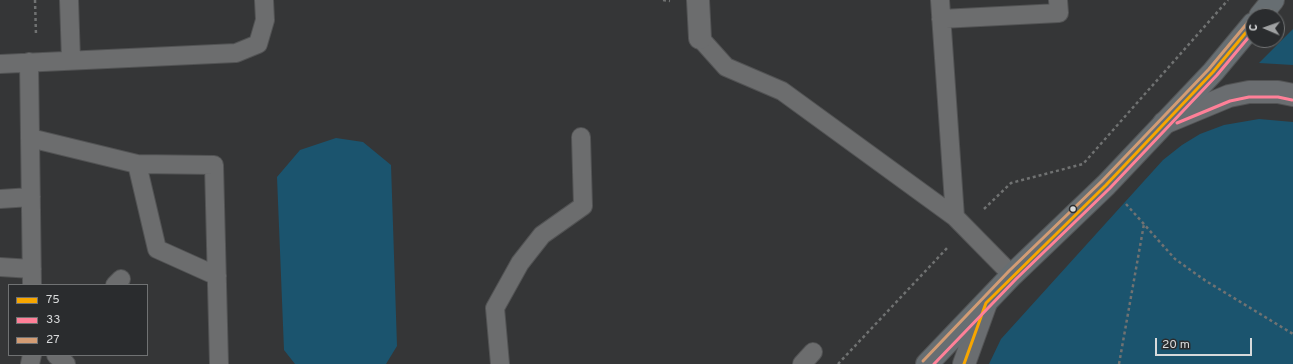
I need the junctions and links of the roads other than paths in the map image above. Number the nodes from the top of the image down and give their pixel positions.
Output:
1 (69, 0) edge
2 (264, 0) edge
3 (698, 0) edge
4 (940, 0) edge
5 (1058, 0) edge
6 (1273, 0) edge
7 (1266, 8) edge
8 (942, 19) junction
9 (1245, 34) edge
10 (700, 38) joint
11 (71, 60) junction
12 (33, 62) junction
13 (0, 64) edge
14 (1293, 95) edge
15 (1164, 123) junction
16 (581, 137) dead end
17 (30, 138) junction
18 (137, 164) junction
19 (31, 197) junction
20 (0, 198) edge
21 (960, 223) junction
22 (0, 267) edge
23 (1012, 275) junction
24 (217, 276) junction
25 (32, 277) edge
26 (986, 303) junction
27 (57, 356) edge
28 (66, 364) edge
29 (219, 364) edge
30 (500, 364) edge
31 (927, 364) edge
32 (964, 364) edge

1 - 11 lane
2 - 11 lane
3 - 10 street
4 - 8 lane
5 - 8 lane
6 - 7 main road
8 - 21 lane
9 - 15 main road
10 - 21 lane
11 - 12 lane
12 - 13 lane
12 - 17 lane
14 - 15 street
15 - 23 main road
16 - 30 lane
17 - 18 lane
17 - 19 lane
18 - 24 lane
18 - 24 lane
19 - 20 lane
19 - 25 lane
21 - 23 lane
22 - 25 lane
23 - 26 main road
24 - 29 lane
26 - 31 main road
26 - 32 street
27 - 28 lane

